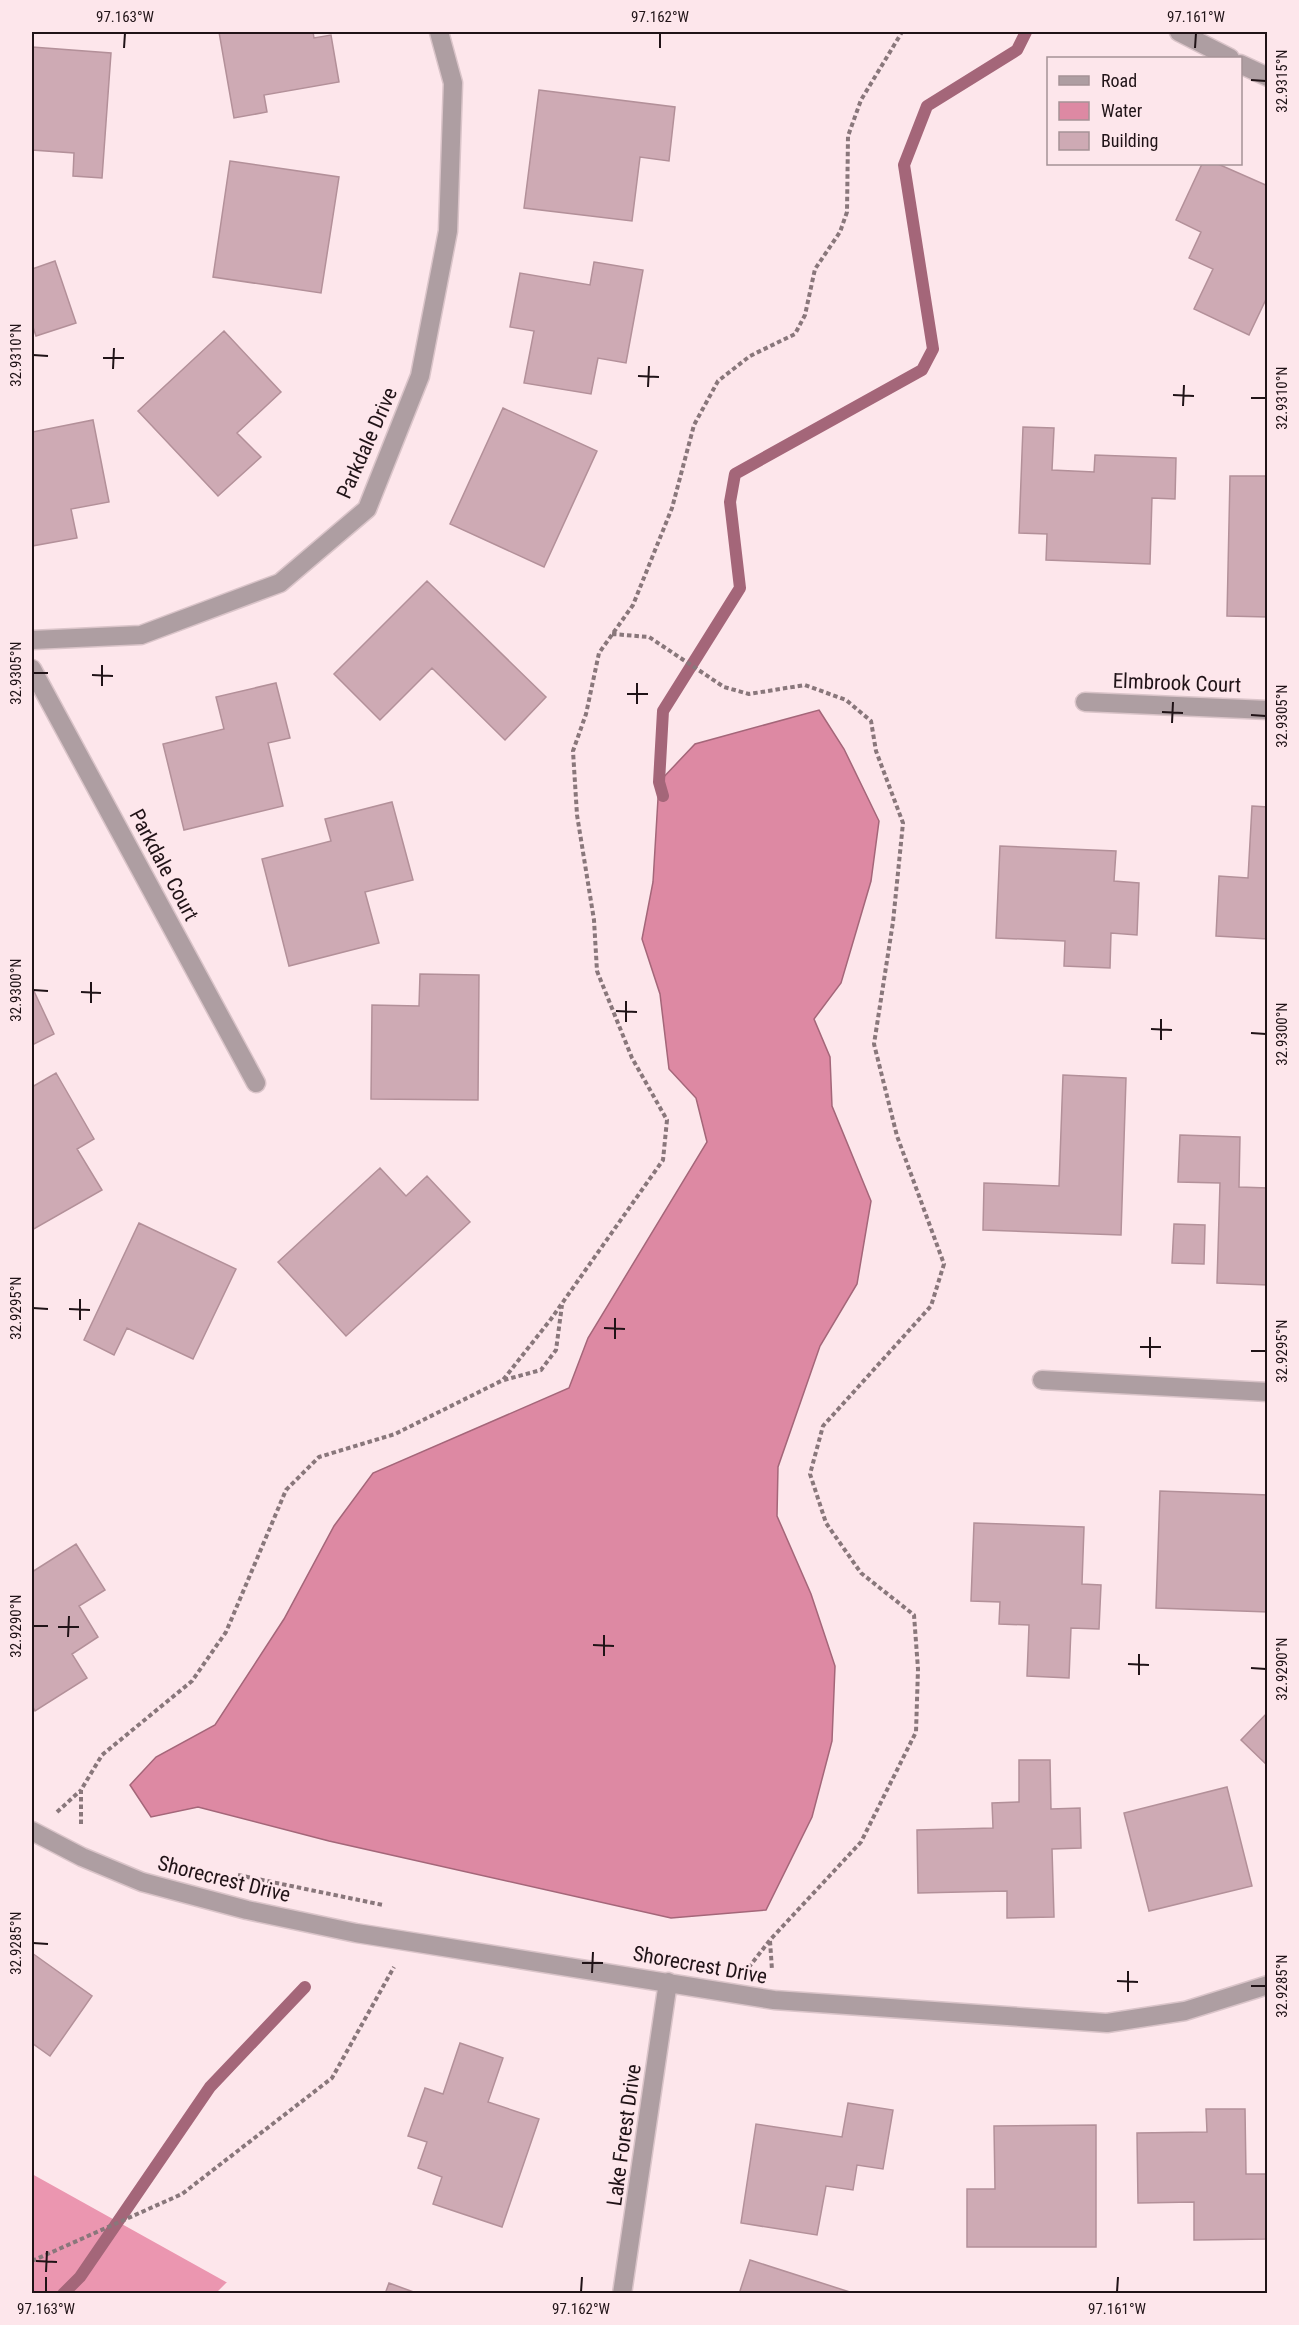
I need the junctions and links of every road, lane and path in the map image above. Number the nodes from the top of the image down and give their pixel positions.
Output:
1 (439, 32) edge
2 (902, 32) edge
3 (1179, 32) edge
4 (1228, 57) edge
5 (1242, 64) edge
6 (1268, 77) edge
7 (612, 634) junction
8 (32, 640) edge
9 (32, 669) edge
10 (1085, 702) dead end
11 (1268, 710) edge
12 (256, 1083) dead end
13 (563, 1302) junction
14 (503, 1380) junction
15 (1042, 1380) dead end
16 (1268, 1392) edge
17 (32, 1831) edge
18 (82, 1857) junction
19 (235, 1874) dead end
20 (392, 1907) dead end
21 (409, 1941) junction
22 (756, 1970) dead end
23 (764, 1971) dead end
24 (783, 1972) dead end
25 (668, 1982) junction
26 (1268, 1985) edge
27 (32, 2261) edge
28 (622, 2294) edge

1 - 8 street, Parkdale Drive
2 - 7 path
3 - 4 street
5 - 6 street
7 - 13 path
7 - 22 path
9 - 12 street, Parkdale Court
10 - 11 street, Elmbrook Court
13 - 14 path
13 - 14 path
14 - 18 path
15 - 16 street
17 - 18 street, Shorecrest Drive
18 - 21 street, Shorecrest Drive
19 - 20 path
21 - 25 street, Shorecrest Drive
21 - 27 path
23 - 24 path
25 - 26 street, Shorecrest Drive
25 - 28 street, Lake Forest Drive

